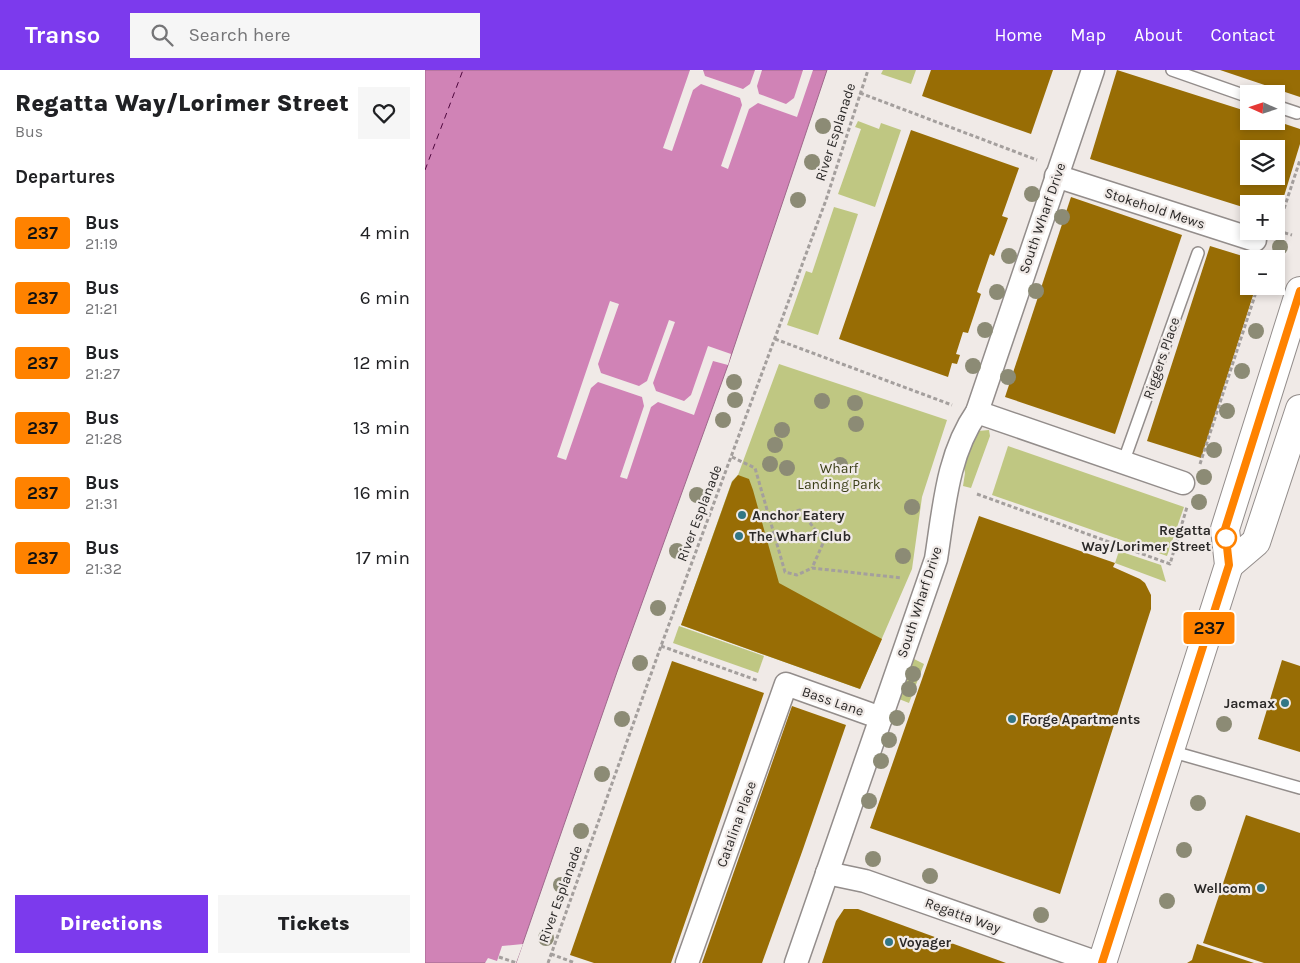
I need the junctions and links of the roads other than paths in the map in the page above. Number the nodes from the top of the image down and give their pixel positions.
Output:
1 (1093, 70) edge
2 (1172, 70) edge
3 (1240, 94) edge
4 (1285, 109) edge
5 (1297, 113) dead end
6 (1056, 176) junction
7 (1240, 235) edge
8 (1198, 253) dead end
9 (1300, 291) edge
10 (1300, 409) edge
11 (977, 412) junction
12 (1123, 463) junction
13 (1186, 492) road end
14 (1229, 565) junction
15 (785, 684) joint
16 (881, 718) junction
17 (1170, 751) junction
18 (1300, 788) edge
19 (827, 873) junction
20 (687, 963) edge
21 (795, 963) edge
22 (1100, 963) edge

1 - 6 street, South Wharf Drive
2 - 3 lane
4 - 5 lane
6 - 7 street, Stokehold Mews
6 - 11 street, South Wharf Drive
8 - 12 lane, Riggers Place
9 - 14 main road
10 - 14 main road
11 - 12 street
11 - 16 street, South Wharf Drive
12 - 13 street
14 - 17 main road
15 - 16 street, Bass Lane
15 - 20 street, Catalina Place
16 - 19 street, South Wharf Drive
17 - 18 lane
17 - 22 main road
19 - 21 street, South Wharf Drive
19 - 22 street, Regatta Way

